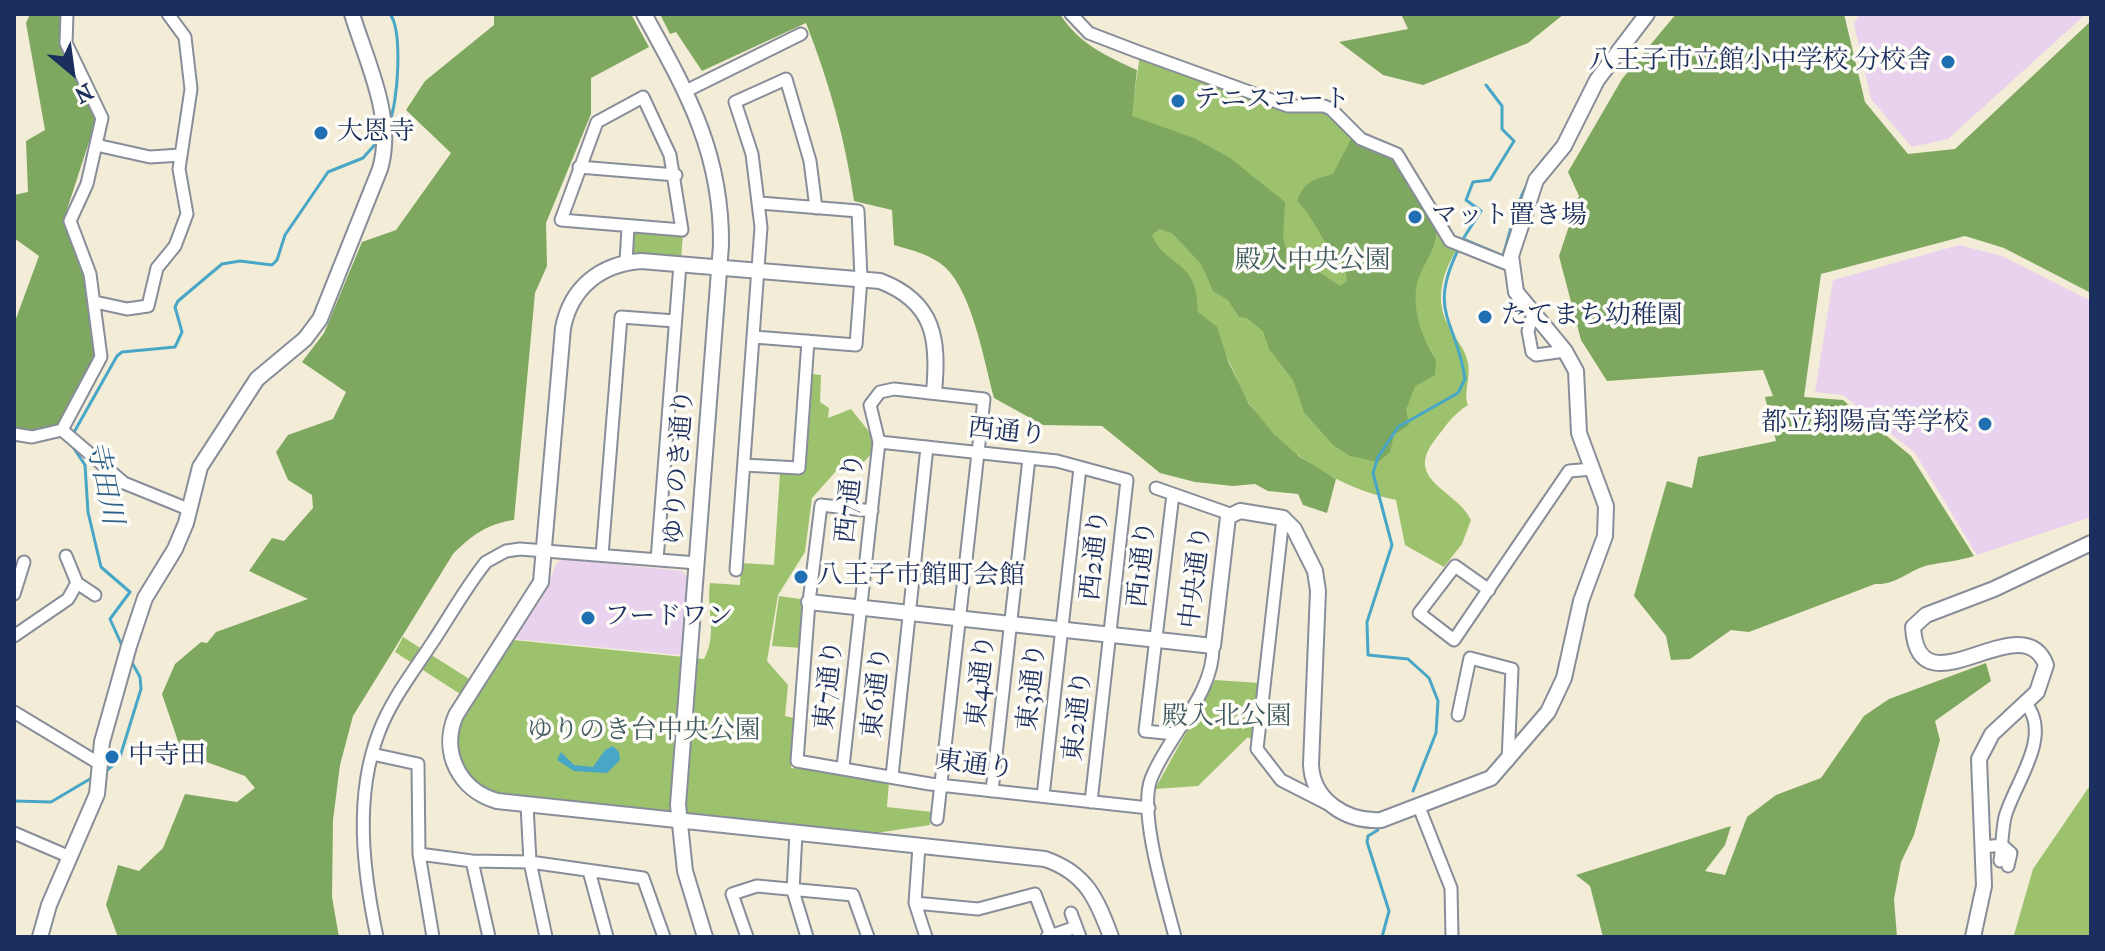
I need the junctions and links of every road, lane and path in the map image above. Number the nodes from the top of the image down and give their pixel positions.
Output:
1 (67, 14) edge
2 (168, 14) edge
3 (352, 14) edge
4 (644, 14) edge
5 (1071, 14) edge
6 (1647, 14) edge
7 (801, 34) dead end
8 (686, 91) junction
9 (96, 145) junction
10 (180, 155) junction
11 (579, 167) junction
12 (676, 175) junction
13 (760, 203) junction
14 (816, 208) junction
15 (628, 227) junction
16 (626, 262) junction
17 (680, 264) junction
18 (1510, 265) junction
19 (720, 268) junction
20 (760, 271) junction
21 (861, 278) junction
22 (95, 302) junction
23 (1533, 314) junction
24 (675, 321) junction
25 (754, 337) junction
26 (808, 341) junction
27 (1565, 351) junction
28 (934, 392) junction
29 (14, 434) edge
30 (69, 434) junction
31 (879, 442) junction
32 (927, 447) junction
33 (978, 452) junction
34 (1029, 458) junction
35 (744, 465) junction
36 (1080, 468) junction
37 (1593, 469) junction
38 (1127, 480) joint
39 (1156, 488) dead end
40 (1173, 494) junction
41 (188, 509) junction
42 (872, 511) junction
43 (1230, 514) junction
44 (1283, 518) junction
45 (2091, 543) edge
46 (546, 551) junction
47 (602, 555) junction
48 (66, 556) dead end
49 (657, 560) junction
50 (24, 562) dead end
51 (697, 563) junction
52 (736, 570) dead end
53 (77, 583) junction
54 (1489, 590) junction
55 (14, 594) edge
56 (95, 595) dead end
57 (809, 602) junction
58 (861, 608) junction
59 (909, 613) junction
60 (959, 618) junction
61 (1010, 624) junction
62 (1061, 629) junction
63 (14, 635) edge
64 (1110, 635) junction
65 (1156, 640) junction
66 (1213, 646) junction
67 (2027, 705) junction
68 (14, 712) edge
69 (1458, 715) dead end
70 (1175, 734) junction
71 (372, 754) junction
72 (1508, 761) junction
73 (843, 767) junction
74 (100, 771) junction
75 (892, 776) junction
76 (940, 785) junction
77 (992, 791) junction
78 (1043, 796) junction
79 (1091, 802) junction
80 (527, 805) junction
81 (1330, 805) junction
82 (1419, 807) junction
83 (1149, 808) junction
84 (937, 819) dead end
85 (678, 821) junction
86 (796, 833) junction
87 (15, 837) edge
88 (2002, 845) junction
89 (919, 846) junction
90 (1983, 847) junction
91 (419, 854) junction
92 (70, 857) junction
93 (472, 861) junction
94 (530, 862) junction
95 (2004, 863) dead end
96 (589, 871) junction
97 (793, 891) junction
98 (915, 903) junction
99 (1071, 913) dead end
100 (1078, 932) edge
101 (1049, 936) edge
102 (40, 937) edge
103 (377, 937) edge
104 (433, 937) edge
105 (489, 937) edge
106 (546, 937) edge
107 (607, 937) edge
108 (664, 937) edge
109 (705, 937) edge
110 (747, 937) edge
111 (807, 937) edge
112 (868, 937) edge
113 (926, 937) edge
114 (1111, 937) edge
115 (1175, 937) edge
116 (1452, 937) edge
117 (1973, 937) edge

1 - 9 street
2 - 10 street
3 - 41 street
4 - 8 street, ゆりのき通り
5 - 18 street
6 - 18 street
7 - 8 street
8 - 19 street, ゆりのき通り
9 - 10 street
9 - 22 street
10 - 22 street
11 - 12 street
11 - 12 street
11 - 15 street
12 - 15 street
13 - 14 street
13 - 14 street
13 - 20 street
14 - 21 street
15 - 16 street
16 - 17 street
16 - 46 street
17 - 19 street
17 - 24 street
18 - 23 street
19 - 20 street
19 - 51 street, ゆりのき通り
20 - 21 street
20 - 25 street
21 - 26 street
21 - 28 street
22 - 30 street
23 - 27 street
23 - 27 street
24 - 47 street
24 - 49 street
25 - 26 street
25 - 35 street
26 - 35 street
27 - 37 street
28 - 31 street, 西7通り
28 - 33 street
29 - 30 street
30 - 41 street
31 - 32 street, 西通り
31 - 42 street, 西7通り
32 - 33 street, 西通り
32 - 59 street, 東6通り
33 - 34 street, 西通り
33 - 60 street
34 - 36 street, 西通り
34 - 61 street, 東4通り
35 - 52 street
36 - 38 street, 西通り
36 - 62 street, 東3通り
37 - 54 street
37 - 72 street
38 - 64 street, 西2通り
39 - 40 street
40 - 43 street
40 - 65 street, 西1通り
41 - 74 street
42 - 57 street
42 - 58 street, 西7通り
43 - 44 street, 中央通り
43 - 66 street, 中央通り
44 - 81 street
44 - 81 street
45 - 67 street
46 - 47 street
46 - 71 street
46 - 80 street
47 - 49 street
48 - 53 street
49 - 51 street
50 - 55 street
51 - 85 street, ゆりのき通り
53 - 56 street
53 - 63 street
54 - 54 street
57 - 58 street, 中央通り
57 - 73 street, 東通り
58 - 59 street, 中央通り
58 - 73 street, 東7通り
59 - 60 street, 中央通り
59 - 75 street, 東6通り
60 - 61 street, 中央通り
60 - 76 street
61 - 62 street, 中央通り
61 - 77 street, 東4通り
62 - 64 street, 中央通り
62 - 78 street, 東3通り
64 - 65 street, 中央通り
64 - 79 street, 東2通り
65 - 66 street, 中央通り
65 - 70 street, 西1通り
66 - 70 street
67 - 88 street
67 - 90 street
68 - 74 street
69 - 72 street
70 - 83 street
71 - 91 street
71 - 103 street
72 - 82 street
73 - 75 street, 東通り
74 - 92 street
75 - 76 street, 東通り
76 - 77 street, 東通り
76 - 84 street
77 - 78 street, 東通り
78 - 79 street, 東通り
79 - 83 street, 東通り
80 - 85 street
80 - 94 street
81 - 82 street
82 - 116 street
83 - 115 street
85 - 86 street
85 - 109 street, ゆりのき通り
86 - 89 street
86 - 97 street
87 - 92 street
88 - 90 street
88 - 95 street
89 - 98 street
89 - 114 street
90 - 117 street
91 - 93 street
91 - 104 street
92 - 102 street
93 - 94 street
93 - 105 street
94 - 96 street
94 - 106 street
96 - 107 street
96 - 108 street
97 - 110 street
97 - 111 street
97 - 112 street
98 - 101 street
98 - 113 street
99 - 100 street
100 - 101 street

